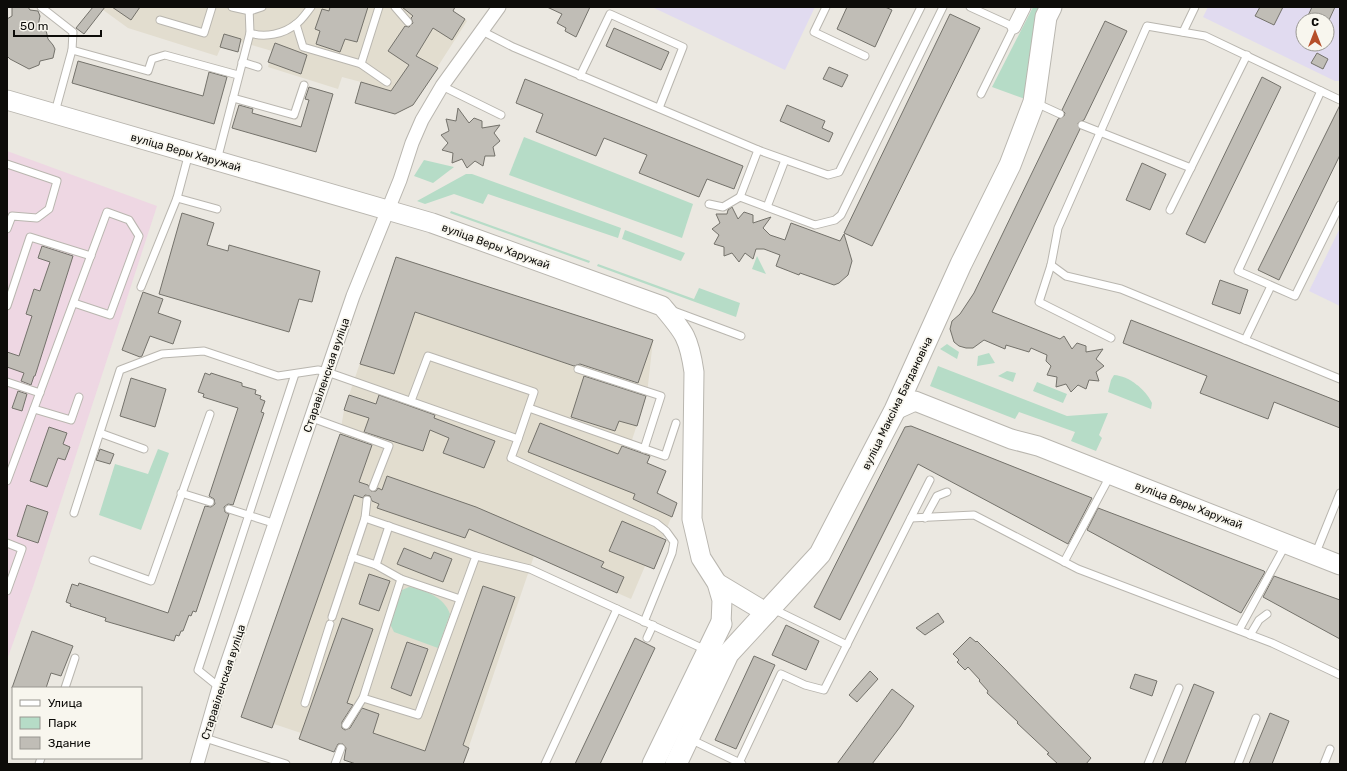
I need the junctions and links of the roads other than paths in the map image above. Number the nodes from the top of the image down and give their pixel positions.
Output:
1 (41, 7) edge
2 (212, 7) edge
3 (232, 7) edge
4 (262, 7) edge
5 (311, 7) edge
6 (379, 7) edge
7 (395, 7) edge
8 (499, 7) edge
9 (826, 7) edge
10 (921, 7) edge
11 (943, 7) edge
12 (970, 7) edge
13 (1024, 7) edge
14 (1051, 7) edge
15 (1195, 7) edge
16 (249, 9) edge
17 (160, 20) dead end
18 (408, 22) dead end
19 (296, 24) junction
20 (1014, 27) junction
21 (482, 31) junction
22 (1183, 32) junction
23 (250, 33) junction
24 (72, 50) junction
25 (1246, 55) junction
26 (865, 56) dead end
27 (242, 62) junction
28 (360, 64) junction
29 (258, 67) dead end
30 (238, 75) junction
31 (580, 76) junction
32 (388, 82) dead end
33 (304, 84) dead end
34 (442, 86) junction
35 (1321, 91) junction
36 (981, 94) dead end
37 (233, 98) junction
38 (7, 100) edge
39 (1340, 100) edge
40 (1034, 102) junction
41 (659, 108) junction
42 (55, 114) junction
43 (1060, 114) dead end
44 (501, 115) dead end
45 (1082, 124) dead end
46 (1099, 132) junction
47 (758, 150) junction
48 (190, 153) junction
49 (217, 160) junction
50 (786, 160) junction
51 (7, 164) edge
52 (1191, 168) junction
53 (740, 197) junction
54 (177, 198) junction
55 (709, 204) dead end
56 (1340, 205) edge
57 (767, 207) junction
58 (217, 209) dead end
59 (388, 209) junction
60 (1170, 210) dead end
61 (7, 229) edge
62 (91, 256) junction
63 (1051, 265) junction
64 (1271, 286) junction
65 (141, 287) dead end
66 (74, 303) junction
67 (7, 306) edge
68 (662, 306) junction
69 (741, 336) dead end
70 (1112, 338) dead end
71 (1245, 340) junction
72 (578, 369) dead end
73 (327, 372) junction
74 (295, 374) junction
75 (910, 378) junction
76 (1340, 379) edge
77 (7, 382) edge
78 (40, 393) junction
79 (79, 397) dead end
80 (411, 401) junction
81 (529, 408) junction
82 (34, 409) junction
83 (895, 410) junction
84 (210, 414) dead end
85 (312, 418) junction
86 (676, 423) dead end
87 (100, 433) junction
88 (518, 439) junction
89 (1038, 446) junction
90 (144, 449) dead end
91 (644, 449) junction
92 (1111, 474) junction
93 (930, 480) dead end
94 (7, 482) edge
95 (373, 487) dead end
96 (947, 492) dead end
97 (181, 493) junction
98 (1340, 493) edge
99 (367, 500) dead end
100 (210, 502) dead end
101 (229, 508) dead end
102 (74, 513) dead end
103 (249, 515) junction
104 (365, 518) junction
105 (911, 518) junction
106 (925, 518) junction
107 (276, 524) junction
108 (389, 526) junction
109 (7, 543) edge
110 (1286, 543) junction
111 (476, 556) junction
112 (1315, 556) junction
113 (352, 557) junction
114 (93, 560) dead end
115 (1064, 562) junction
116 (376, 565) junction
117 (1340, 565) edge
118 (401, 579) junction
119 (717, 583) junction
120 (7, 592) edge
121 (460, 599) junction
122 (617, 609) junction
123 (769, 610) junction
124 (1267, 614) dead end
125 (644, 622) junction
126 (722, 624) joint
127 (653, 625) junction
128 (1239, 630) junction
129 (1250, 634) junction
130 (647, 638) dead end
131 (847, 645) junction
132 (710, 651) junction
133 (75, 658) dead end
134 (1340, 675) edge
135 (219, 686) junction
136 (65, 687) edge
137 (1179, 688) dead end
138 (363, 698) junction
139 (304, 703) dead end
140 (1256, 718) dead end
141 (346, 725) dead end
142 (205, 738) junction
143 (688, 738) junction
144 (341, 748) dead end
145 (1330, 749) dead end
146 (741, 763) edge
147 (197, 764) edge
148 (286, 764) edge
149 (335, 764) edge
150 (545, 764) edge
151 (653, 764) edge
152 (676, 764) edge
153 (1148, 764) edge
154 (1238, 764) edge
155 (1324, 764) edge

1 - 24 lane
2 - 17 lane
3 - 16 lane
4 - 16 lane
5 - 19 lane
6 - 28 lane
7 - 18 lane
8 - 21 street, Старавіленская вуліца
9 - 26 lane
10 - 50 lane
11 - 57 lane
12 - 20 lane
13 - 20 street
14 - 40 main road, вуліца Максіма Багдановіча
15 - 22 lane
16 - 23 lane
19 - 23 lane
19 - 28 lane
20 - 36 lane
21 - 31 lane
21 - 34 street, Старавіленская вуліца
22 - 25 lane
22 - 46 lane
23 - 27 lane
24 - 30 lane
24 - 42 lane
25 - 35 lane
25 - 52 lane
27 - 29 lane
27 - 30 lane
28 - 32 lane
30 - 37 lane
31 - 41 lane
31 - 41 lane
33 - 37 lane
34 - 44 lane
34 - 59 street, Старавіленская вуліца
35 - 39 lane
35 - 64 lane
37 - 49 lane
38 - 42 main road, вуліца Веры Харужай
40 - 43 lane
40 - 75 main road, вуліца Максіма Багдановіча
41 - 47 lane
42 - 48 main road, вуліца Веры Харужай
45 - 46 lane
46 - 52 lane
46 - 63 lane
47 - 50 lane
47 - 53 lane
48 - 49 main road, вуліца Веры Харужай
48 - 54 lane
49 - 59 main road, вуліца Веры Харужай
50 - 57 lane
51 - 61 lane
52 - 60 lane
53 - 55 lane
53 - 57 lane
54 - 58 lane
54 - 65 lane
56 - 64 lane
59 - 68 main road, вуліца Веры Харужай
59 - 73 street, Старавіленская вуліца
62 - 66 lane
62 - 66 lane
62 - 67 lane
63 - 70 lane
63 - 71 lane
64 - 71 lane
66 - 78 lane
68 - 69 lane
68 - 119 main road, вуліца Веры Харужай
71 - 76 lane
72 - 91 lane
73 - 74 lane
73 - 80 lane
73 - 85 street, Старавіленская вуліца
74 - 87 lane
74 - 103 lane
75 - 83 main road, вуліца Максіма Багдановіча
75 - 89 main road, вуліца Веры Харужай
77 - 78 lane
78 - 82 lane
79 - 82 lane
80 - 81 lane
80 - 88 lane
81 - 88 lane
81 - 91 lane
82 - 94 lane
83 - 89 main road, вуліца Веры Харужай
83 - 123 main road, вуліца Максіма Багдановіча
84 - 97 lane
85 - 95 lane
85 - 107 street, Старавіленская вуліца
86 - 91 lane
87 - 90 lane
87 - 102 lane
88 - 125 lane
89 - 92 main road, вуліца Веры Харужай
92 - 110 main road, вуліца Веры Харужай
92 - 115 lane
93 - 105 lane
96 - 106 lane
97 - 100 lane
97 - 114 lane
98 - 112 lane
99 - 104 lane
101 - 103 lane
103 - 107 lane
103 - 135 lane
104 - 108 lane
104 - 113 lane
105 - 106 lane
105 - 131 lane
106 - 115 lane
107 - 135 street, Старавіленская вуліца
108 - 111 lane
108 - 116 lane
109 - 120 lane
110 - 112 main road, вуліца Веры Харужай
110 - 128 lane
111 - 121 lane
111 - 122 lane
112 - 117 main road, вуліца Веры Харужай
113 - 116 lane
113 - 139 lane
115 - 128 lane
116 - 118 lane
118 - 121 lane
118 - 138 lane
119 - 123 main road
119 - 126 main road, вуліца Веры Харужай
121 - 138 lane
122 - 125 lane
122 - 150 lane
123 - 131 lane
123 - 143 main road, вуліца Максіма Багдановіча
124 - 129 lane
125 - 127 lane
126 - 132 main road
127 - 130 lane
127 - 132 lane
128 - 129 lane
129 - 134 lane
131 - 146 lane
132 - 151 main road
133 - 136 lane
135 - 142 street, Старавіленская вуліца
137 - 153 lane
138 - 141 lane
140 - 154 lane
142 - 147 street, Старавіленская вуліца
142 - 148 lane
143 - 146 lane
143 - 152 main road, вуліца Максіма Багдановіча
144 - 149 lane
145 - 155 lane

